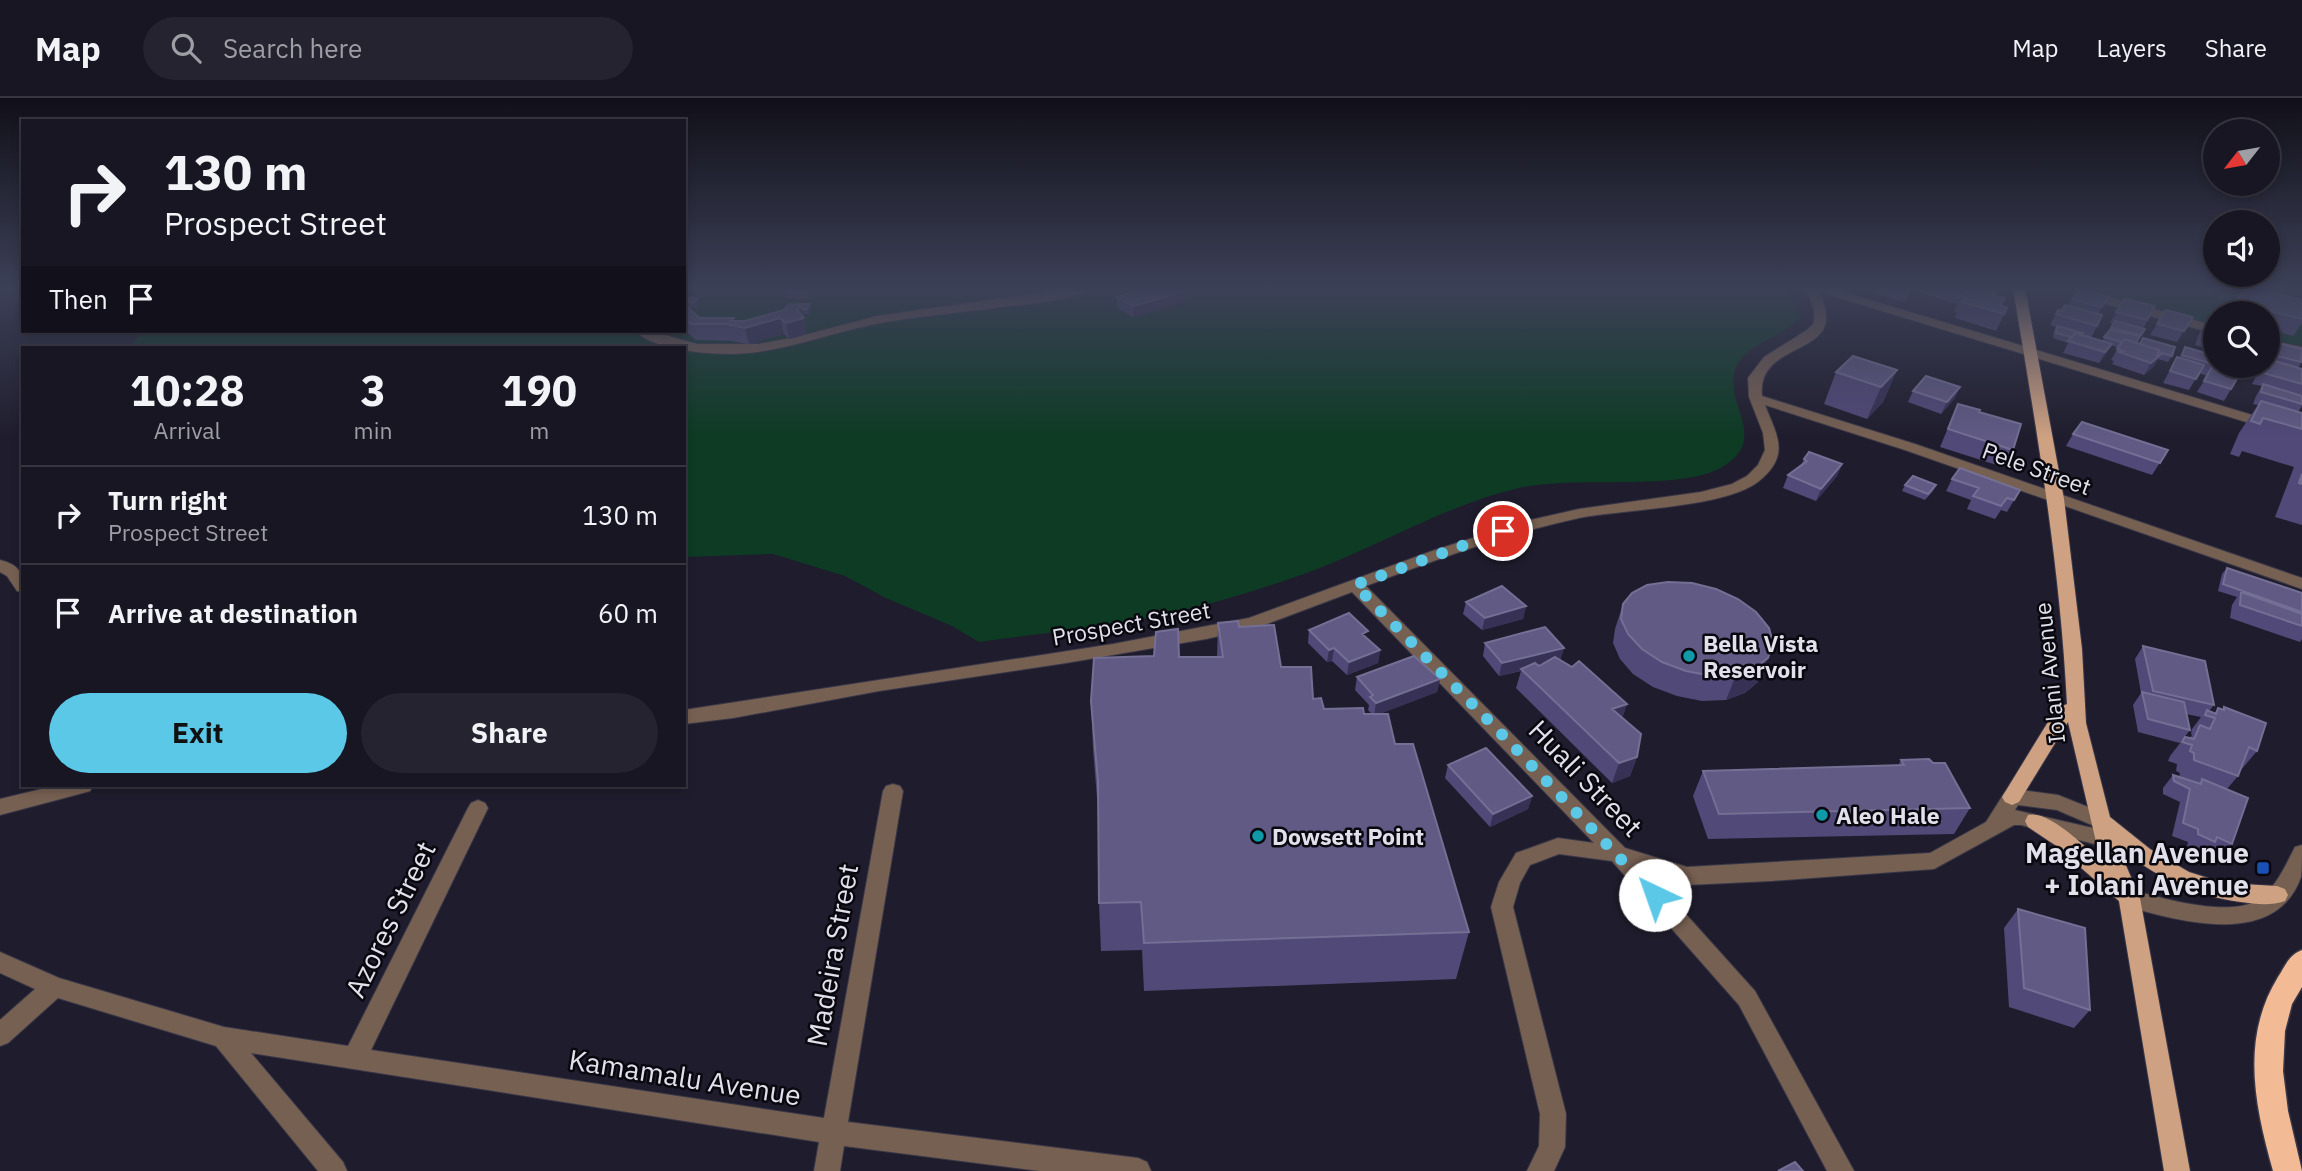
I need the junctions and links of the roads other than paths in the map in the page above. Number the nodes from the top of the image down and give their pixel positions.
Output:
1 (657, 338) edge
2 (808, 338) edge
3 (1804, 338) edge
4 (1987, 338) edge
5 (2029, 338) edge
6 (686, 346) edge
7 (686, 346) edge
8 (2280, 346) edge
9 (2031, 351) junction
10 (2302, 351) edge
11 (1756, 399) junction
12 (2302, 435) edge
13 (2056, 499) junction
14 (0, 565) edge
15 (21, 584) edge
16 (2302, 584) edge
17 (1355, 585) junction
18 (2076, 707) junction
19 (686, 717) edge
20 (79, 787) edge
21 (893, 791) dead end
22 (2012, 797) junction
23 (0, 807) edge
24 (478, 808) dead end
25 (2035, 821) junction
26 (1992, 829) junction
27 (2104, 830) junction
28 (2302, 853) edge
29 (1618, 854) junction
30 (2277, 895) junction
31 (2129, 898) junction
32 (0, 961) edge
33 (2302, 962) edge
34 (54, 987) junction
35 (0, 1035) edge
36 (224, 1038) junction
37 (355, 1057) junction
38 (833, 1132) junction
39 (334, 1171) edge
40 (827, 1171) edge
41 (1138, 1171) edge
42 (1540, 1171) edge
43 (1841, 1171) edge
44 (2177, 1171) edge
45 (2289, 1171) edge

1 - 6 street
2 - 7 street
3 - 11 street
4 - 9 street
5 - 9 main road, Iolani Avenue
8 - 10 street
9 - 12 street
9 - 13 main road, Iolani Avenue
11 - 13 street, Pele Street
11 - 17 street, Prospect Street
13 - 16 street, Pele Street
13 - 18 main road, Iolani Avenue
14 - 15 street
17 - 19 street, Prospect Street
17 - 29 street, Huali Street
18 - 22 main road
18 - 27 main road, Iolani Avenue
20 - 23 street
21 - 38 street, Madeira Street
22 - 26 street
22 - 27 street
24 - 37 street, Azores Street
25 - 26 street
25 - 27 street
25 - 31 main road
26 - 29 street
27 - 30 main road
27 - 31 main road, Iolani Avenue
28 - 30 street
29 - 42 street
29 - 43 street, Huali Street
30 - 31 street
31 - 44 main road, Iolani Avenue
32 - 34 street, Kamamalu Avenue
33 - 45 highway
34 - 35 street
34 - 36 street, Kamamalu Avenue
36 - 37 street, Kamamalu Avenue
36 - 39 street
37 - 38 street, Kamamalu Avenue
38 - 40 street, Madeira Street
38 - 41 street, Kamamalu Avenue

